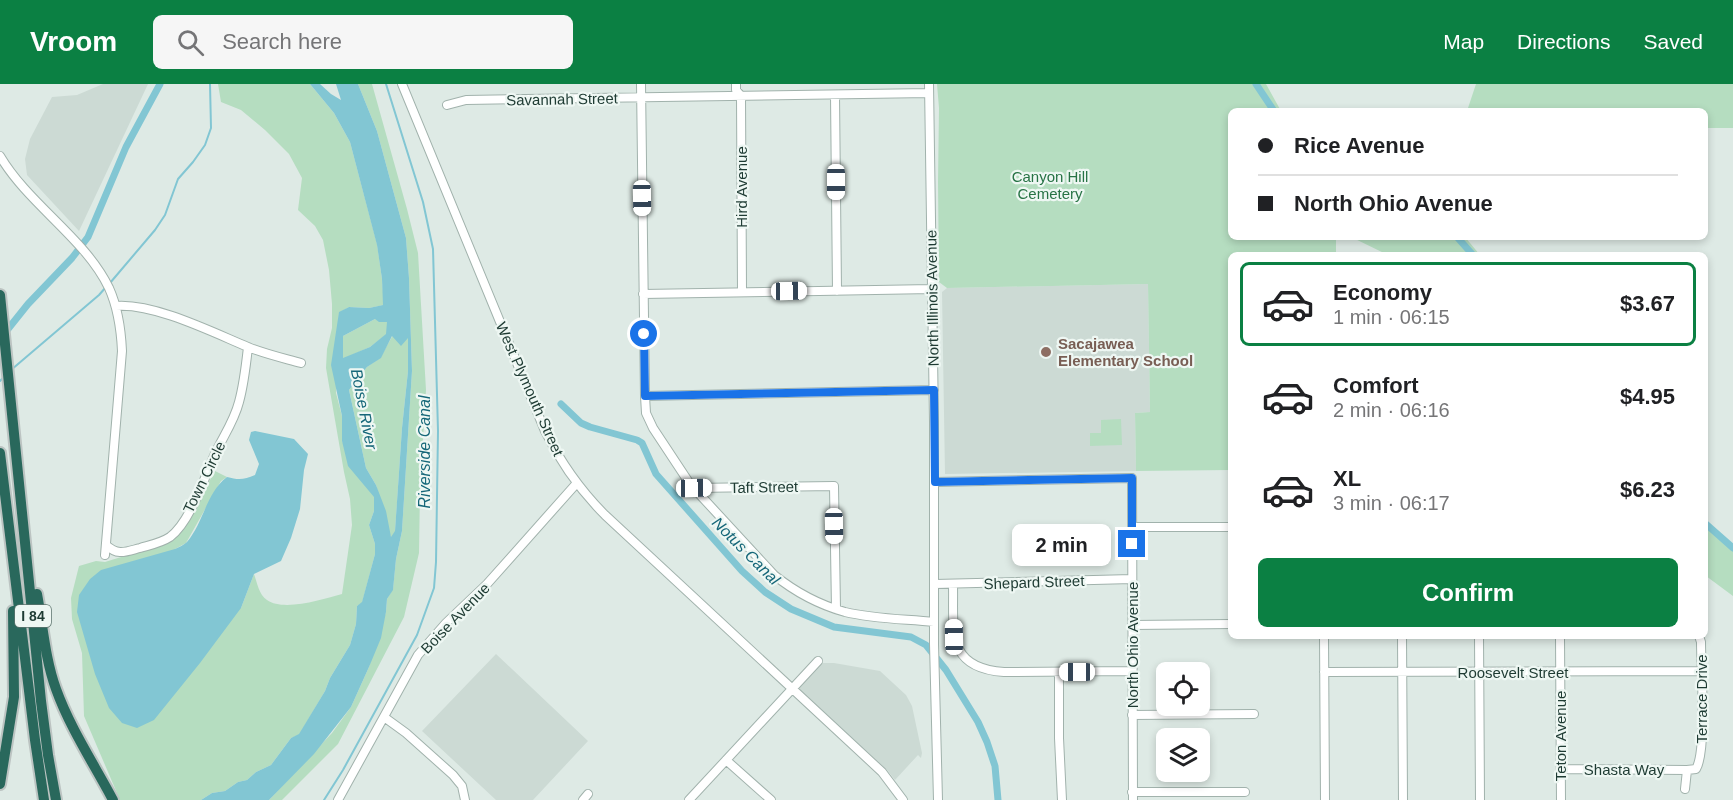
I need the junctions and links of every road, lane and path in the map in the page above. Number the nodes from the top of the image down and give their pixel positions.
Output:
1 (402, 84) edge
2 (641, 84) edge
3 (736, 84) edge
4 (929, 88) edge
5 (835, 95) junction
6 (741, 96) junction
7 (641, 98) junction
8 (447, 105) dead end
9 (0, 156) edge
10 (932, 289) junction
11 (837, 291) junction
12 (742, 292) junction
13 (643, 294) junction
14 (0, 295) edge
15 (116, 306) junction
16 (248, 347) junction
17 (301, 363) dead end
18 (934, 390) junction
19 (645, 396) junction
20 (0, 453) edge
21 (935, 482) junction
22 (576, 484) junction
23 (694, 488) junction
24 (22, 506) junction
25 (1132, 527) junction
26 (1228, 527) edge
27 (106, 545) junction
28 (11, 551) junction
29 (105, 555) dead end
30 (1132, 579) junction
31 (935, 584) junction
32 (953, 584) junction
33 (836, 609) junction
34 (934, 622) junction
35 (1228, 624) edge
36 (1132, 625) junction
37 (1324, 639) edge
38 (1402, 639) edge
39 (1479, 639) edge
40 (1560, 639) edge
41 (1700, 639) edge
42 (818, 661) dead end
43 (1131, 671) junction
44 (1701, 671) junction
45 (1059, 672) junction
46 (1324, 672) junction
47 (1402, 672) junction
48 (1479, 672) junction
49 (1560, 672) junction
50 (792, 688) junction
51 (1254, 714) dead end
52 (1132, 715) junction
53 (384, 717) junction
54 (726, 760) junction
55 (1561, 769) junction
56 (1688, 770) junction
57 (0, 783) edge
58 (1685, 789) dead end
59 (1245, 792) dead end
60 (1132, 796) edge
61 (52, 799) edge
62 (113, 800) edge
63 (339, 800) edge
64 (465, 800) edge
65 (689, 800) edge
66 (771, 800) edge
67 (903, 800) edge
68 (938, 800) edge
69 (1062, 800) edge
70 (1325, 800) edge
71 (1403, 800) edge
72 (1480, 800) edge
73 (1561, 800) edge

1 - 22 street, West Plymouth Street
2 - 7 street
3 - 6 street, Hird Avenue
4 - 5 street, Savannah Street
4 - 10 street, North Illinois Avenue
5 - 6 street, Savannah Street
5 - 11 street
6 - 7 street, Savannah Street
6 - 12 street, Hird Avenue
7 - 8 street, Savannah Street
7 - 13 street
9 - 15 street
10 - 11 street
10 - 18 street, North Illinois Avenue
11 - 12 street
12 - 13 street
13 - 19 street
14 - 24 highway, I 84
15 - 16 street
15 - 27 street
16 - 17 street
16 - 27 street, Town Circle
18 - 19 street
18 - 21 street, North Illinois Avenue
19 - 23 street
20 - 28 highway, I 84
21 - 25 street, North Ohio Avenue
21 - 31 street, North Illinois Avenue
22 - 50 street, West Plymouth Street
22 - 53 street, Boise Avenue
23 - 33 street
23 - 33 street, Taft Street
24 - 61 highway, I 84
24 - 62 highway
25 - 26 street
25 - 30 street, North Ohio Avenue
27 - 29 street
28 - 57 highway
28 - 61 highway, I 84
30 - 32 street, Shepard Street
30 - 36 street, North Ohio Avenue
31 - 32 street, Shepard Street
31 - 34 street, North Illinois Avenue
32 - 45 street
33 - 34 street
34 - 68 street, North Illinois Avenue
35 - 36 street
36 - 43 street, North Ohio Avenue
37 - 46 street
38 - 47 street
39 - 48 street
40 - 49 street, Teton Avenue
41 - 44 street, Terrace Drive
42 - 50 street
43 - 45 street
43 - 52 street, North Ohio Avenue
44 - 49 street, Roosevelt Street
44 - 56 street, Terrace Drive
45 - 69 street
46 - 47 street, Roosevelt Street
46 - 70 street
47 - 48 street, Roosevelt Street
47 - 71 street
48 - 49 street, Roosevelt Street
48 - 72 street
49 - 55 street, Teton Avenue
50 - 54 street
50 - 67 street, West Plymouth Street
51 - 52 street
52 - 60 street, North Ohio Avenue
53 - 63 street, Boise Avenue
53 - 64 street
54 - 65 street
54 - 66 street
55 - 56 street, Shasta Way
55 - 73 street, Teton Avenue
56 - 58 street, Terrace Drive
59 - 60 street

